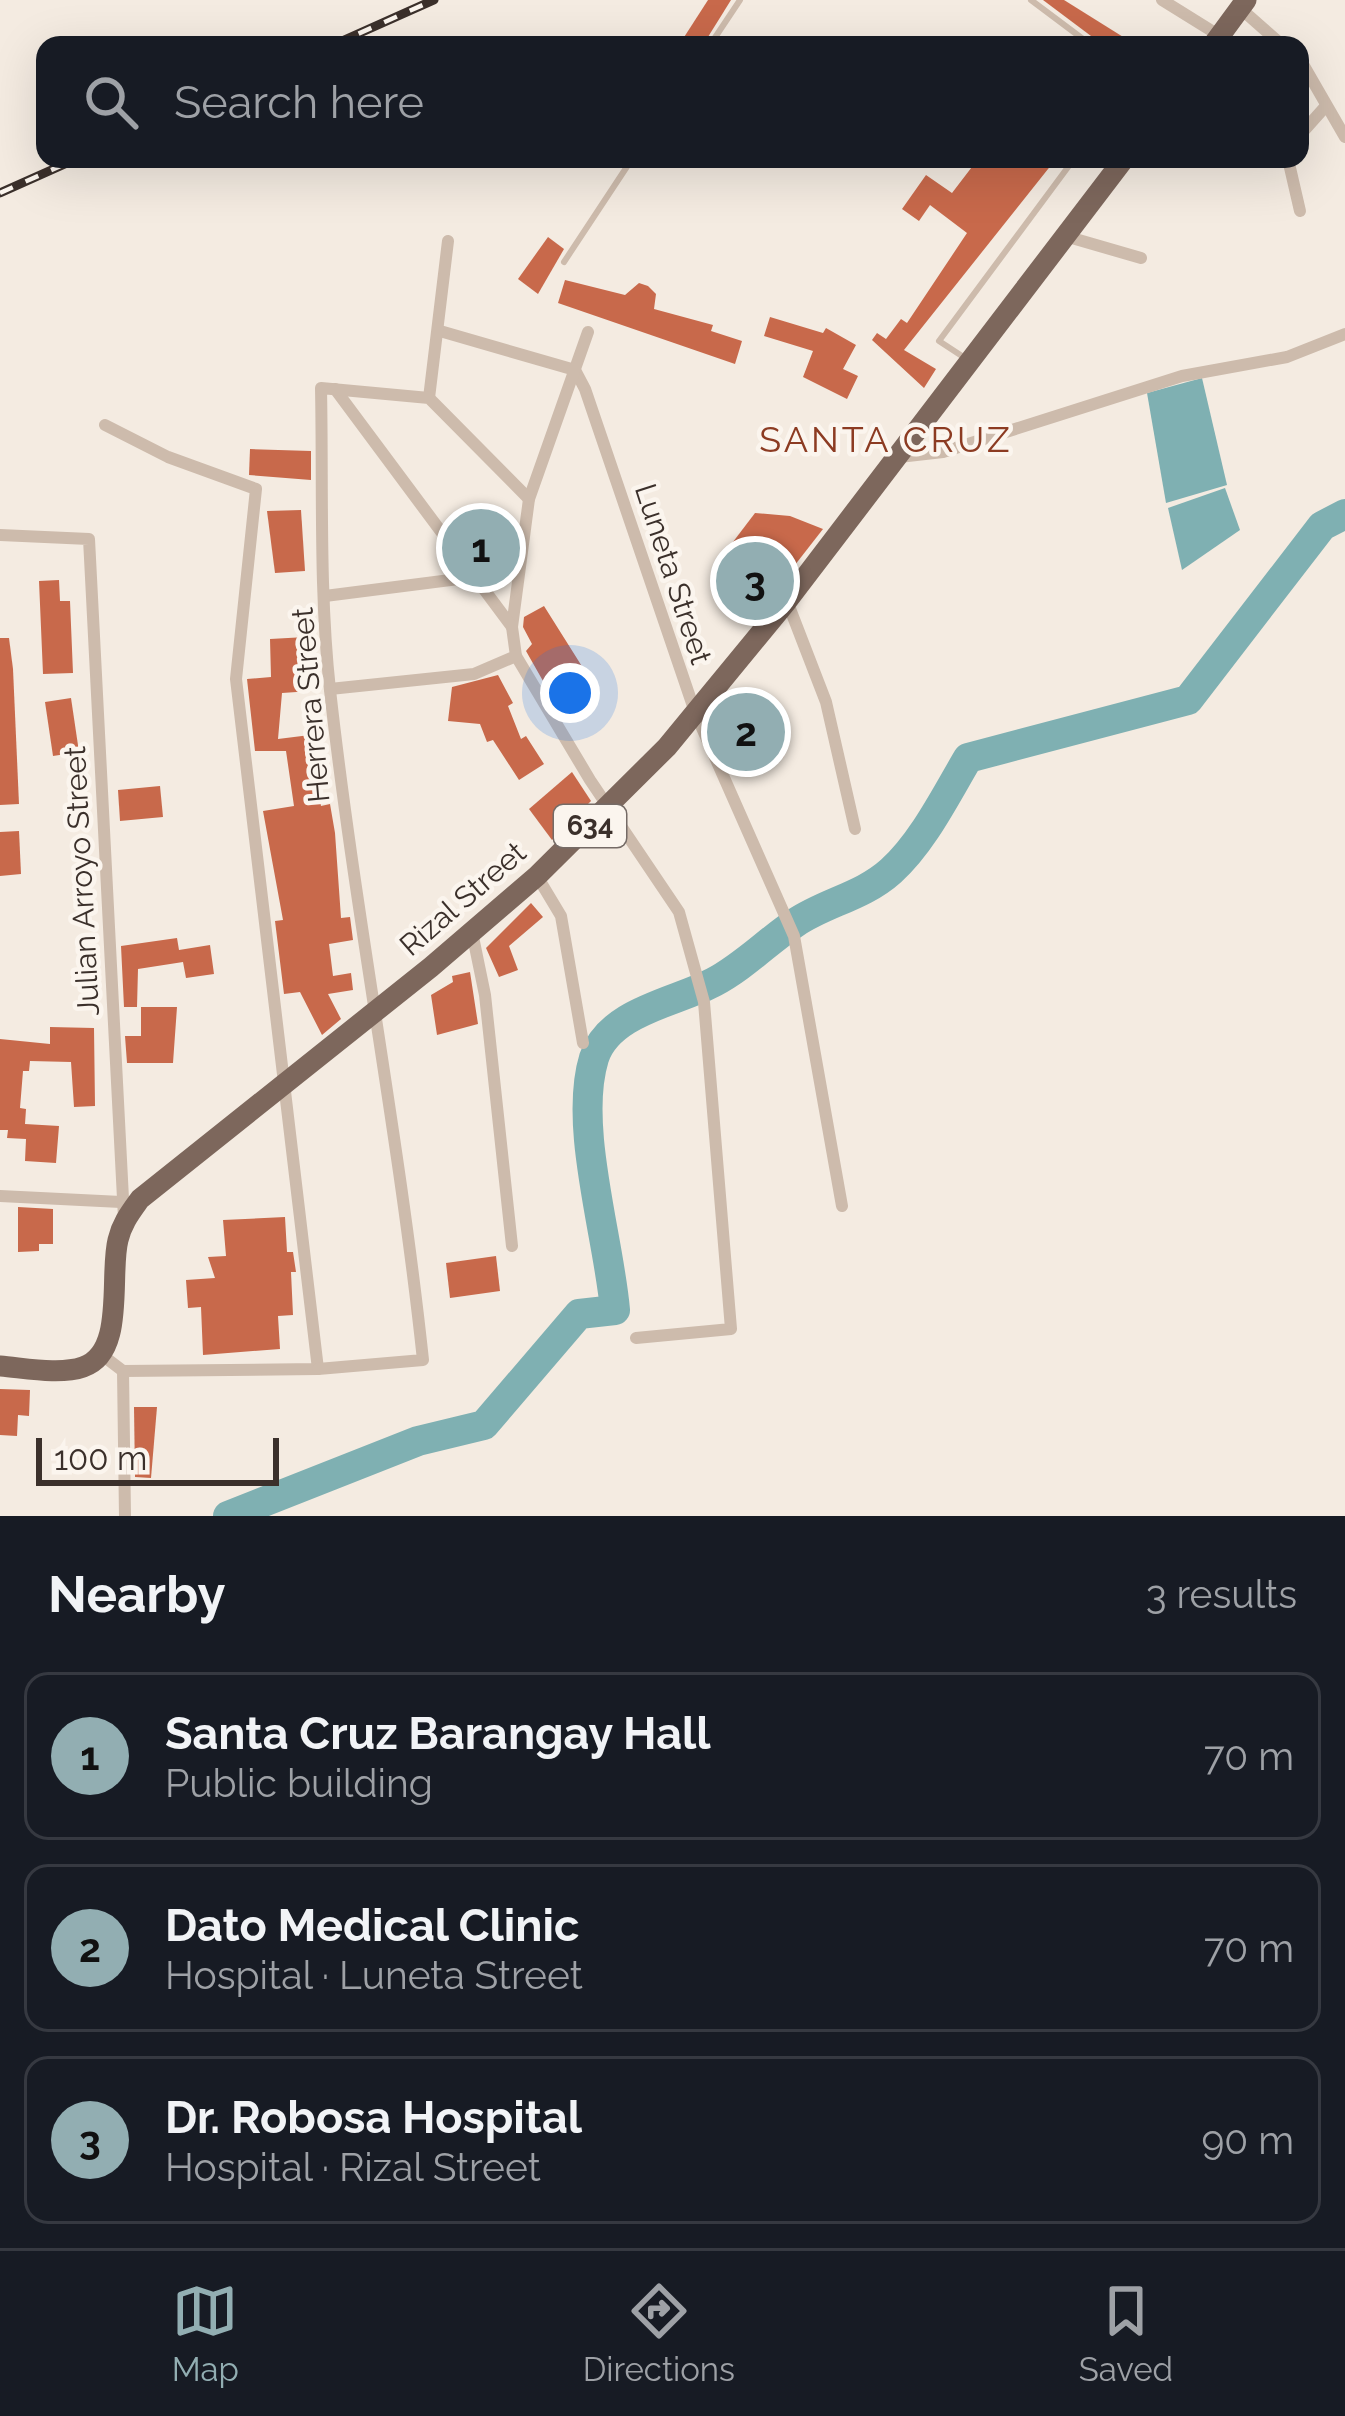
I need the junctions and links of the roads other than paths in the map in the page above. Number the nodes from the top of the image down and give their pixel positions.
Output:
1 (740, 0) edge
2 (1031, 0) edge
3 (1162, 0) edge
4 (1243, 4) edge
5 (716, 36) edge
6 (1079, 36) edge
7 (1211, 36) edge
8 (1219, 36) edge
9 (1273, 36) edge
10 (1309, 76) edge
11 (1325, 107) junction
12 (1309, 125) edge
13 (1345, 137) edge
14 (626, 168) edge
15 (1067, 168) edge
16 (1117, 168) edge
17 (1290, 168) edge
18 (1300, 211) dead end
19 (1064, 236) junction
20 (448, 241) dead end
21 (1142, 258) dead end
22 (564, 262) dead end
23 (440, 331) junction
24 (588, 332) dead end
25 (1345, 334) edge
26 (968, 360) junction
27 (575, 370) junction
28 (328, 389) junction
29 (429, 398) junction
30 (105, 425) dead end
31 (897, 457) junction
32 (529, 499) junction
33 (0, 535) edge
34 (473, 577) junction
35 (325, 596) junction
36 (787, 601) junction
37 (512, 627) junction
38 (516, 656) junction
39 (330, 689) junction
40 (694, 712) junction
41 (609, 807) junction
42 (855, 829) dead end
43 (537, 877) junction
44 (472, 931) junction
45 (374, 1015) junction
46 (583, 1043) dead end
47 (283, 1085) junction
48 (0, 1196) edge
49 (842, 1206) dead end
50 (123, 1211) junction
51 (512, 1246) dead end
52 (636, 1339) dead end
53 (102, 1355) junction
54 (0, 1366) edge
55 (318, 1369) junction
56 (123, 1371) junction
57 (125, 1516) edge

1 - 5 lane
2 - 6 lane
3 - 7 street
4 - 8 main road
4 - 9 street
10 - 11 street
11 - 12 street
11 - 13 street
14 - 22 lane
15 - 26 lane
16 - 19 main road, Rizal Street / 634
17 - 18 street
19 - 21 street
19 - 26 main road, Rizal Street / 634
20 - 23 street
23 - 27 street
23 - 29 street
24 - 27 street
25 - 31 street
26 - 31 main road, Rizal Street / 634
27 - 32 street
27 - 40 street, Luneta Street
28 - 29 street
28 - 34 street
28 - 35 street, Herrera Street
29 - 32 street
30 - 47 street
31 - 36 main road, Rizal Street / 634
32 - 37 street
33 - 50 street, Julian Arroyo Street
34 - 35 street
34 - 37 street
35 - 39 street, Herrera Street
36 - 40 main road, Rizal Street / 634
36 - 42 street
37 - 38 street
38 - 39 street
38 - 41 street
39 - 45 street, Herrera Street
40 - 41 main road, Rizal Street / 634
40 - 49 street, Luneta Street
41 - 43 main road, Rizal Street / 634
41 - 52 street
43 - 44 main road, Rizal Street / 634
43 - 46 street
44 - 45 main road, Rizal Street / 634
44 - 51 street
45 - 47 main road, Rizal Street / 634
45 - 55 street, Herrera Street
47 - 50 main road, Rizal Street / 634
47 - 55 street
48 - 50 street
50 - 53 main road
53 - 54 main road
53 - 56 street
55 - 56 street
56 - 57 street

